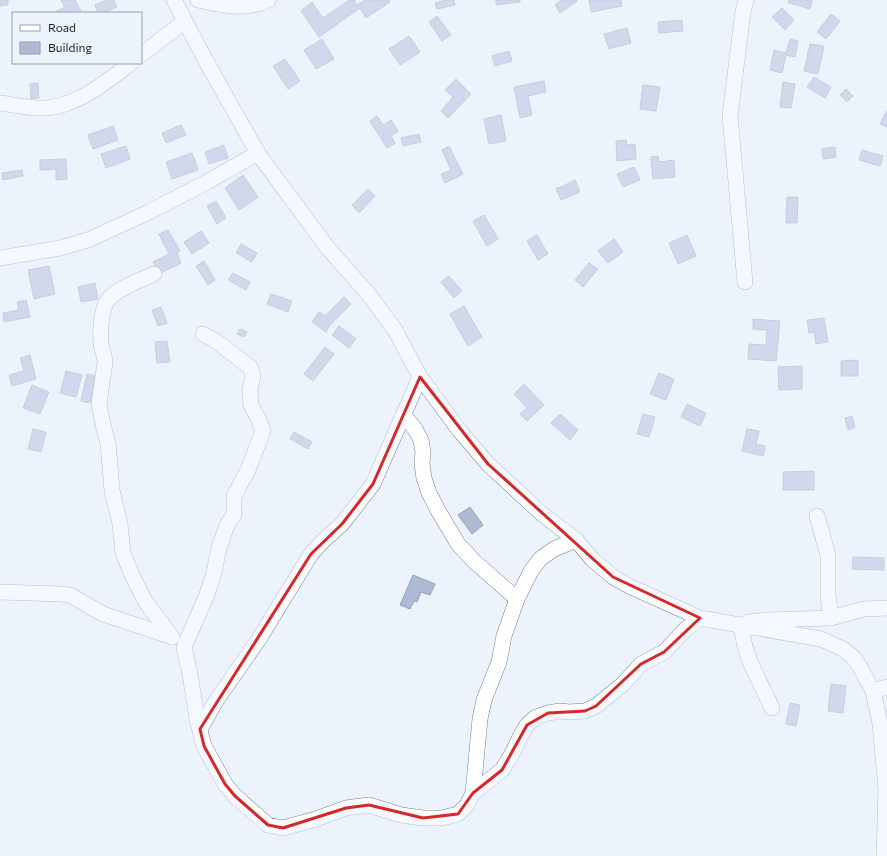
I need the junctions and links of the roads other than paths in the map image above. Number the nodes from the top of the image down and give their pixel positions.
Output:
1 (174, 0) edge
2 (198, 0) edge
3 (268, 0) edge
4 (746, 0) edge
5 (185, 21) junction
6 (142, 54) edge
7 (130, 64) edge
8 (0, 103) edge
9 (258, 153) junction
10 (0, 258) edge
11 (154, 274) dead end
12 (745, 282) dead end
13 (203, 334) dead end
14 (420, 377) junction
15 (403, 414) junction
16 (817, 516) dead end
17 (576, 540) junction
18 (0, 592) edge
19 (517, 599) junction
20 (887, 608) edge
21 (700, 618) junction
22 (831, 618) junction
23 (735, 625) junction
24 (178, 642) junction
25 (880, 689) edge
26 (772, 708) dead end
27 (200, 729) junction
28 (473, 793) junction
29 (885, 854) edge

1 - 5 street
2 - 3 street
4 - 12 street
5 - 6 street
5 - 9 street
7 - 8 street
9 - 10 street
9 - 14 street
11 - 24 street
13 - 24 street
14 - 15 street
14 - 17 street
15 - 19 street
15 - 27 street
16 - 22 street
17 - 19 street
17 - 21 street
18 - 24 street
19 - 28 street
20 - 22 street
21 - 23 street
21 - 28 street
22 - 23 street
23 - 25 street
23 - 26 street
24 - 27 street
25 - 29 street
27 - 28 street

